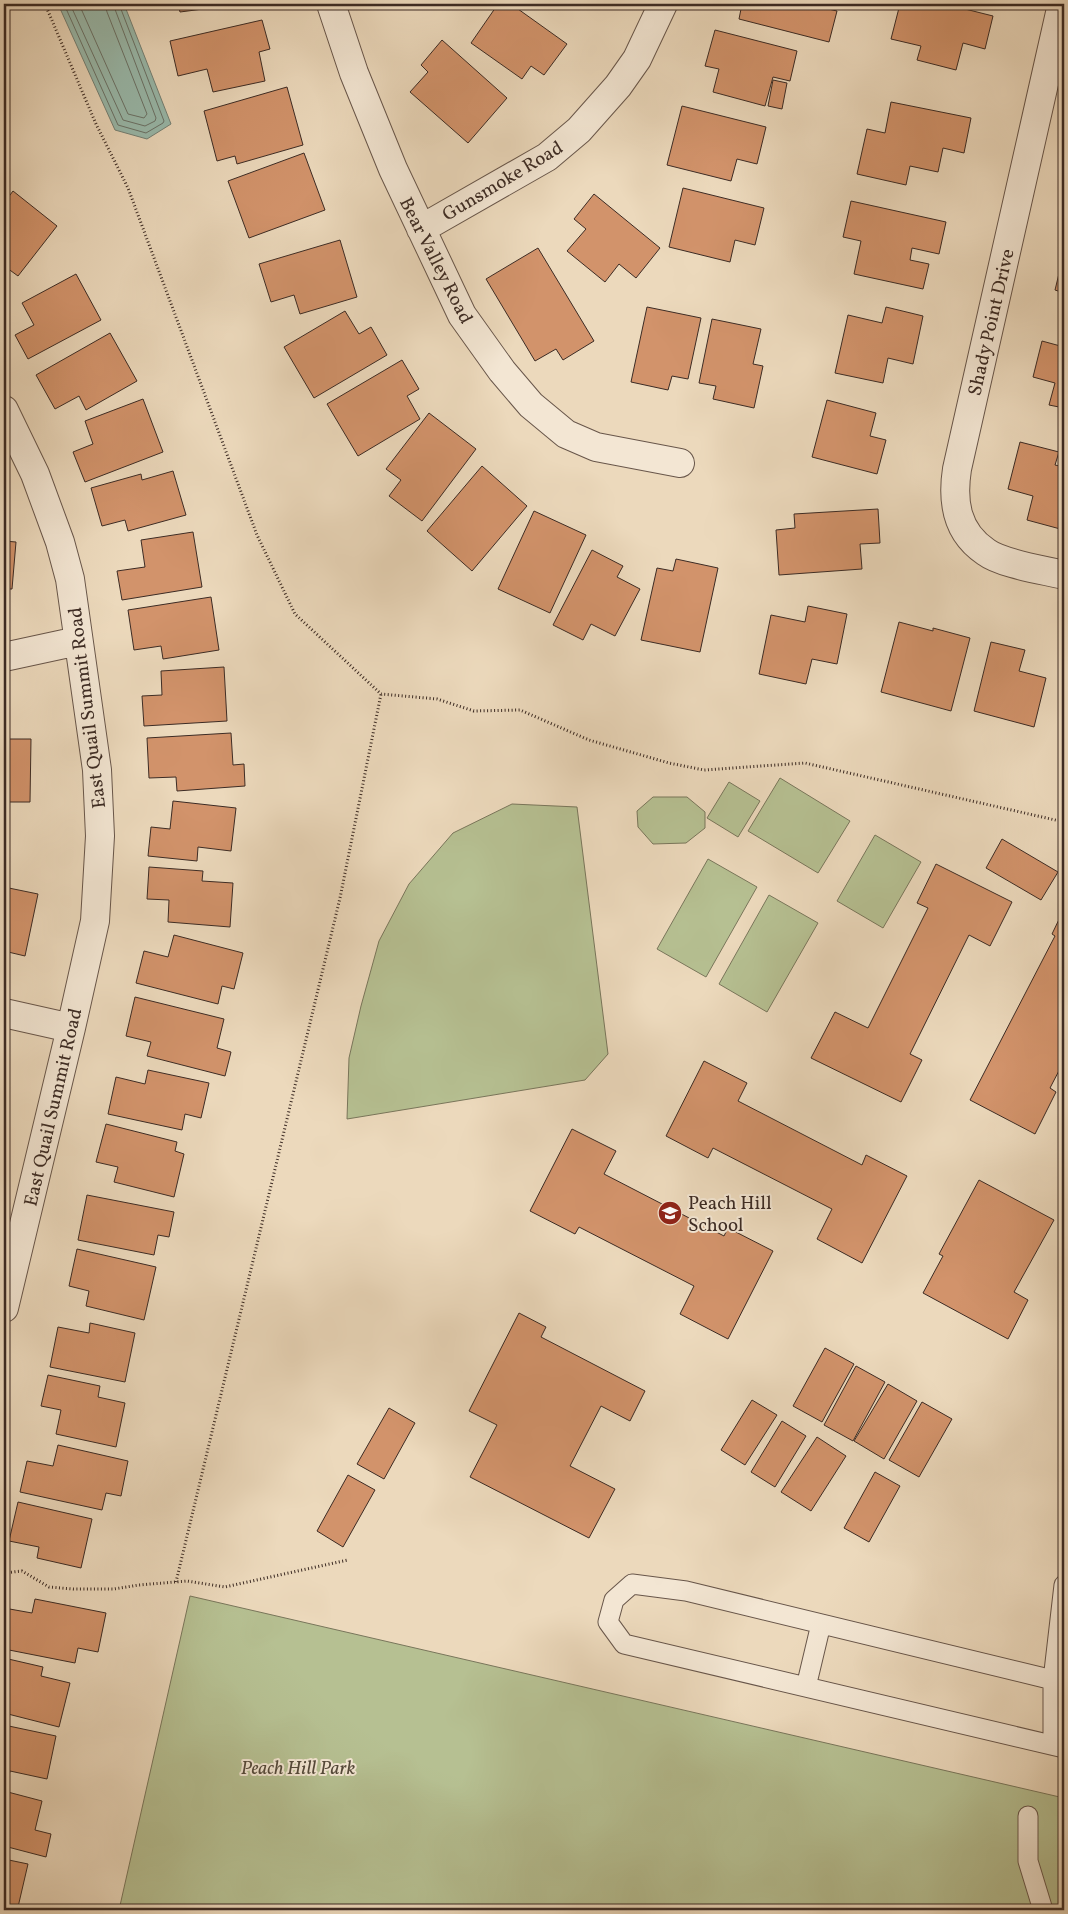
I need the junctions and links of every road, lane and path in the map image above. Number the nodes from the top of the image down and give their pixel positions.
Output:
1 (45, 4) edge
2 (331, 4) edge
3 (664, 4) edge
4 (1062, 4) edge
5 (420, 229) junction
6 (4, 410) edge
7 (680, 463) dead end
8 (1064, 575) edge
9 (78, 641) junction
10 (4, 657) edge
11 (381, 694) junction
12 (1064, 822) edge
13 (4, 1014) edge
14 (71, 1028) junction
15 (4, 1308) edge
16 (348, 1560) dead end
17 (4, 1573) edge
18 (176, 1582) junction
19 (1064, 1589) edge
20 (821, 1624) junction
21 (1053, 1680) junction
22 (806, 1687) junction
23 (1058, 1747) edge
24 (1028, 1816) dead end
25 (1043, 1910) edge

1 - 11 path
2 - 5 street, Bear Valley Road
3 - 5 street, Gunsmoke Road
4 - 8 street, Shady Point Drive
5 - 7 street, Bear Valley Road
6 - 9 street, East Quail Summit Road
9 - 10 street
9 - 14 street, East Quail Summit Road
11 - 12 path
11 - 18 path
13 - 14 street
14 - 15 street, East Quail Summit Road
16 - 18 path
17 - 18 path
19 - 21 lane
20 - 21 lane
20 - 22 lane
20 - 22 lane
21 - 23 lane
22 - 23 lane
24 - 25 lane

